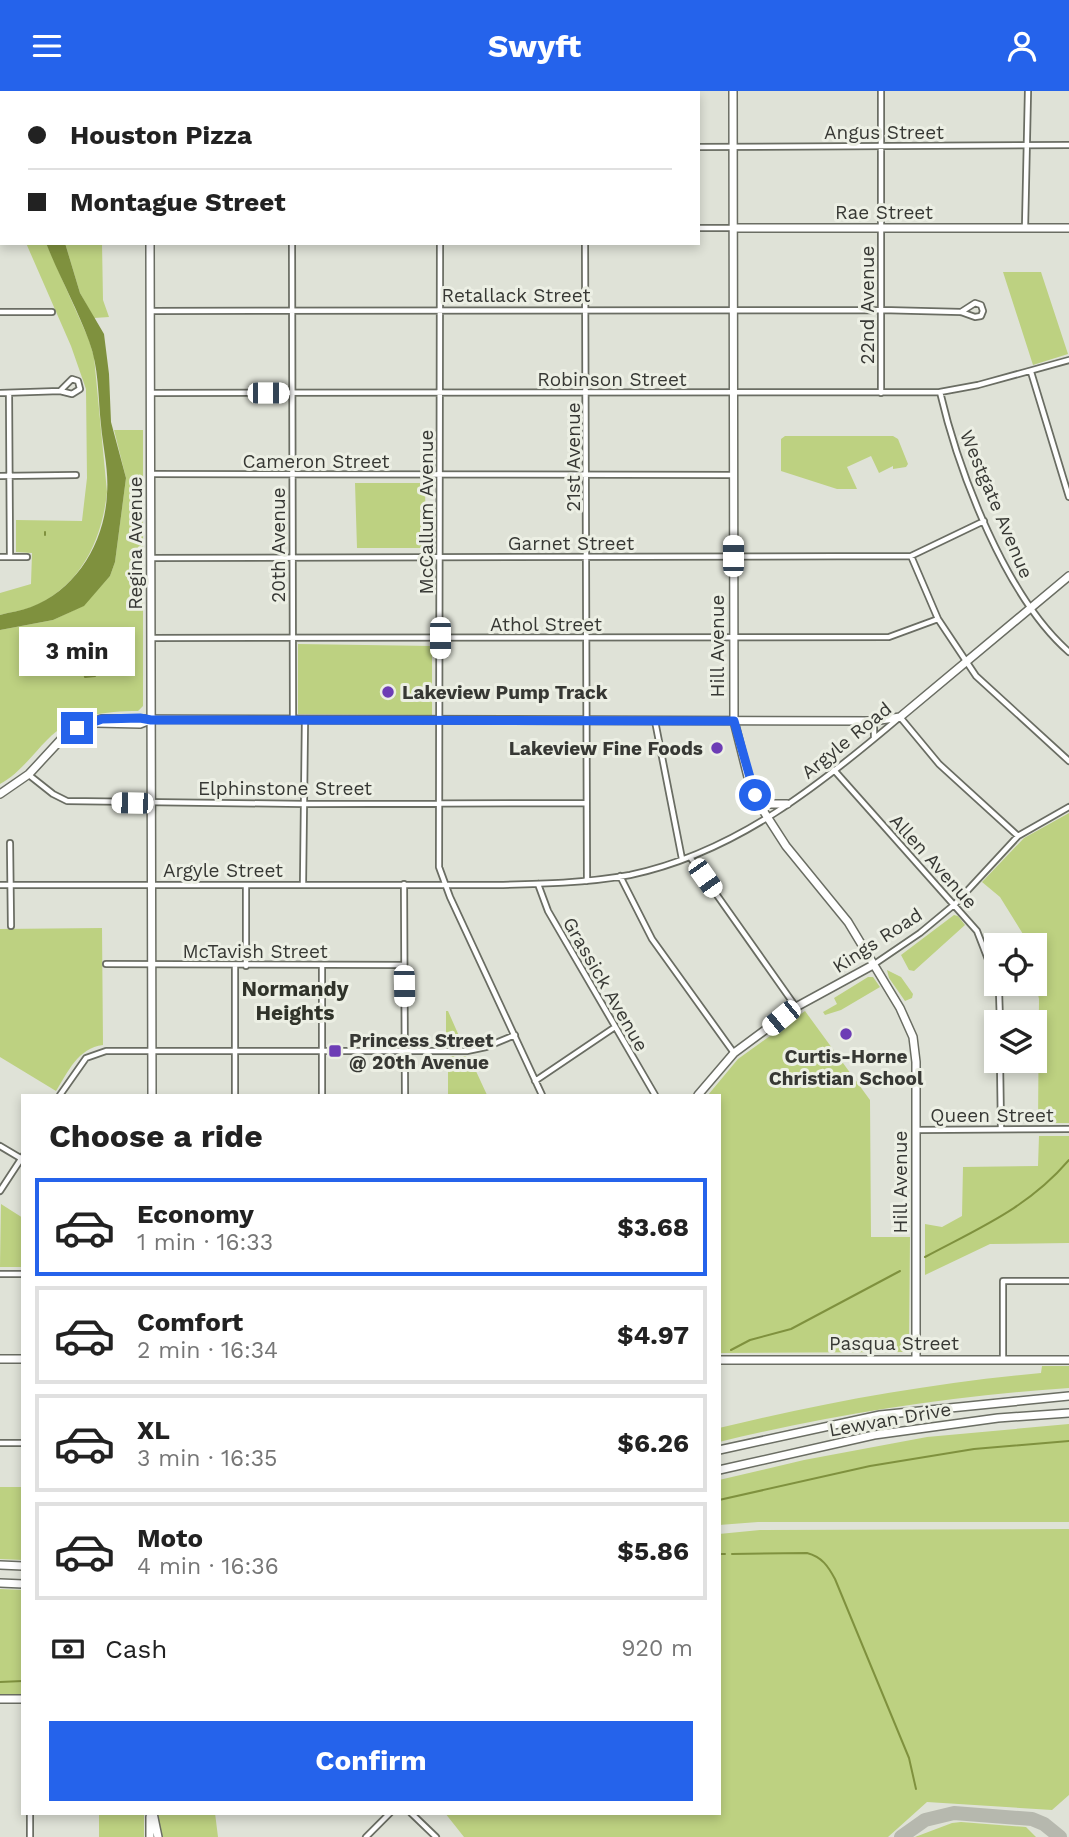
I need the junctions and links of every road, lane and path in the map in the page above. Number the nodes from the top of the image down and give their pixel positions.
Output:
1 (733, 91) edge
2 (881, 91) edge
3 (1028, 91) edge
4 (1027, 145) junction
5 (1069, 145) edge
6 (733, 146) junction
7 (881, 146) junction
8 (700, 147) edge
9 (700, 228) edge
10 (733, 228) junction
11 (881, 228) junction
12 (1026, 228) junction
13 (1069, 228) edge
14 (150, 245) edge
15 (292, 245) edge
16 (440, 245) edge
17 (585, 245) edge
18 (292, 309) junction
19 (440, 309) junction
20 (585, 309) junction
21 (733, 310) junction
22 (881, 310) junction
23 (150, 311) junction
24 (0, 312) edge
25 (52, 312) dead end
26 (961, 312) dead end
27 (1069, 360) edge
28 (1031, 372) junction
29 (60, 391) dead end
30 (0, 393) edge
31 (9, 393) junction
32 (150, 393) junction
33 (292, 393) junction
34 (440, 393) junction
35 (586, 393) junction
36 (733, 393) junction
37 (881, 393) junction
38 (940, 393) junction
39 (151, 474) junction
40 (587, 474) junction
41 (76, 475) dead end
42 (733, 475) junction
43 (0, 476) edge
44 (9, 476) junction
45 (292, 476) junction
46 (440, 476) junction
47 (1069, 497) edge
48 (984, 521) junction
49 (733, 556) junction
50 (911, 556) junction
51 (0, 557) edge
52 (10, 557) junction
53 (27, 557) dead end
54 (292, 557) junction
55 (440, 557) junction
56 (587, 557) junction
57 (151, 558) junction
58 (1069, 576) edge
59 (1031, 607) junction
60 (938, 619) junction
61 (151, 638) junction
62 (292, 638) junction
63 (440, 638) junction
64 (587, 638) junction
65 (733, 638) junction
66 (1069, 652) edge
67 (965, 661) junction
68 (900, 717) junction
69 (151, 720) junction
70 (293, 720) junction
71 (305, 720) junction
72 (439, 721) junction
73 (586, 721) junction
74 (655, 721) junction
75 (734, 721) junction
76 (874, 721) junction
77 (874, 739) junction
78 (1069, 761) edge
79 (834, 770) junction
80 (29, 774) junction
81 (0, 794) edge
82 (755, 795) junction
83 (151, 803) junction
84 (585, 803) junction
85 (304, 804) junction
86 (440, 804) junction
87 (787, 804) junction
88 (1069, 807) edge
89 (768, 819) junction
90 (1018, 836) junction
91 (10, 843) dead end
92 (690, 857) junction
93 (682, 859) junction
94 (620, 876) junction
95 (587, 881) junction
96 (10, 884) junction
97 (151, 884) junction
98 (303, 884) junction
99 (404, 884) junction
100 (538, 884) junction
101 (0, 885) edge
102 (246, 885) junction
103 (446, 885) junction
104 (955, 904) junction
105 (11, 926) dead end
106 (984, 949) edge
107 (106, 964) dead end
108 (152, 965) junction
109 (322, 965) junction
110 (404, 965) junction
111 (873, 965) junction
112 (235, 966) junction
113 (246, 966) junction
114 (796, 1007) junction
115 (615, 1027) junction
116 (515, 1035) junction
117 (152, 1051) junction
118 (235, 1051) junction
119 (322, 1051) junction
120 (405, 1051) junction
121 (734, 1053) junction
122 (1000, 1073) edge
123 (535, 1081) junction
124 (61, 1094) edge
125 (152, 1094) edge
126 (235, 1094) edge
127 (322, 1094) edge
128 (405, 1094) edge
129 (542, 1094) edge
130 (654, 1094) edge
131 (699, 1094) edge
132 (1001, 1129) junction
133 (1069, 1129) edge
134 (916, 1130) junction
135 (0, 1146) edge
136 (21, 1157) edge
137 (21, 1160) edge
138 (0, 1191) edge
139 (0, 1274) edge
140 (21, 1274) edge
141 (1069, 1281) edge
142 (0, 1359) edge
143 (21, 1359) edge
144 (916, 1359) junction
145 (721, 1360) edge
146 (1003, 1360) junction
147 (1069, 1360) edge
148 (1069, 1395) edge
149 (1069, 1413) edge
150 (0, 1443) edge
151 (21, 1443) edge
152 (721, 1450) edge
153 (721, 1470) edge
154 (0, 1565) edge
155 (21, 1566) edge
156 (0, 1583) edge
157 (21, 1584) edge
158 (0, 1699) edge
159 (21, 1699) edge
160 (30, 1815) edge
161 (152, 1815) edge
162 (152, 1815) edge
163 (388, 1815) edge
164 (413, 1815) edge
165 (30, 1837) edge
166 (150, 1837) edge
167 (158, 1837) edge
168 (366, 1837) edge
169 (436, 1837) edge

1 - 6 street, Hill Avenue
2 - 7 street, 22nd Avenue
3 - 4 street
4 - 5 street, Angus Street
4 - 7 street, Angus Street
4 - 12 street
6 - 7 street, Angus Street
6 - 8 street, Angus Street
6 - 10 street, Hill Avenue
7 - 11 street, 22nd Avenue
9 - 10 street, Rae Street
10 - 11 street, Rae Street
10 - 21 street, Hill Avenue
11 - 12 street, Rae Street
11 - 22 street, 22nd Avenue
12 - 13 street, Rae Street
14 - 23 street, Regina Avenue
15 - 18 street, 20th Avenue
16 - 19 street, McCallum Avenue
17 - 20 street, 21st Avenue
18 - 19 street, Retallack Street
18 - 23 street, Retallack Street
18 - 33 street, 20th Avenue
19 - 20 street, Retallack Street
19 - 34 street, McCallum Avenue
20 - 21 street, Retallack Street
20 - 35 street, 21st Avenue
21 - 22 street, Retallack Street
21 - 36 street, Hill Avenue
22 - 26 street, Retallack Street
22 - 37 street, 22nd Avenue
23 - 32 street, Regina Avenue
24 - 25 street
27 - 28 street, Robinson Street
28 - 38 street, Robinson Street
28 - 47 street
29 - 31 street
30 - 31 street
31 - 44 street
32 - 33 street, Robinson Street
32 - 39 street, Regina Avenue
33 - 34 street, Robinson Street
33 - 45 street, 20th Avenue
34 - 35 street, Robinson Street
34 - 46 street, McCallum Avenue
35 - 36 street, Robinson Street
35 - 40 street, 21st Avenue
36 - 37 street, Robinson Street
36 - 42 street, Hill Avenue
37 - 38 street, Robinson Street
38 - 48 street, Westgate Avenue
39 - 45 street, Cameron Street
39 - 57 street, Regina Avenue
40 - 42 street, Cameron Street
40 - 46 street, Cameron Street
40 - 56 street, 21st Avenue
41 - 44 street
42 - 49 street, Hill Avenue
43 - 44 street
44 - 52 street
45 - 46 street, Cameron Street
45 - 54 street, 20th Avenue
46 - 55 street, McCallum Avenue
48 - 50 street, Garnet Street
48 - 59 street, Westgate Avenue
49 - 50 street, Garnet Street
49 - 56 street, Garnet Street
49 - 65 street, Hill Avenue
50 - 60 street
51 - 52 street
52 - 53 street
54 - 55 street, Garnet Street
54 - 57 street, Garnet Street
54 - 62 street, 20th Avenue
55 - 56 street, Garnet Street
55 - 63 street, McCallum Avenue
56 - 64 street, 21st Avenue
57 - 61 street, Regina Avenue
58 - 59 street, Argyle Road
59 - 66 street, Westgate Avenue
59 - 67 street, Argyle Road
60 - 65 street, Athol Street
60 - 67 street
61 - 62 street, Athol Street
61 - 69 street, Regina Avenue
62 - 63 street, Athol Street
62 - 70 street, 20th Avenue
63 - 64 street, Athol Street
63 - 72 street, McCallum Avenue
64 - 65 street, Athol Street
64 - 73 street, 21st Avenue
65 - 75 street, Hill Avenue
67 - 68 street, Argyle Road
67 - 78 street
68 - 76 street
68 - 77 street, Argyle Road
68 - 90 street
69 - 70 street
69 - 80 street
69 - 83 street, Regina Avenue
70 - 71 street
71 - 72 street
71 - 85 street
72 - 73 street
72 - 86 street, McCallum Avenue
73 - 74 street
73 - 84 street, 21st Avenue
74 - 75 street
74 - 93 street
75 - 76 street
75 - 82 street, Hill Avenue
76 - 77 street
77 - 79 street, Argyle Road
79 - 87 street, Argyle Road
79 - 104 street, Allen Avenue
80 - 81 street
80 - 83 street, Elphinstone Street
82 - 87 street
82 - 89 street, Hill Avenue
83 - 85 street, Elphinstone Street
83 - 97 street, Regina Avenue
84 - 86 street, Elphinstone Street
84 - 95 street, 21st Avenue
85 - 86 street, Elphinstone Street
85 - 98 street
86 - 103 street, McCallum Avenue
87 - 89 street, Argyle Road
88 - 90 street, Kings Road
89 - 92 street, Argyle Road
89 - 111 street, Hill Avenue
90 - 104 street, Kings Road
91 - 96 street
92 - 93 street, Argyle Road
92 - 114 street
93 - 94 street, Argyle Road
94 - 95 street, Argyle Road
94 - 121 street
95 - 100 street, Argyle Road
96 - 97 street, Argyle Street
96 - 101 street, Argyle Street
96 - 105 street
97 - 102 street, Argyle Street
97 - 108 street, Regina Avenue
98 - 99 street, Argyle Street
98 - 102 street, Argyle Street
99 - 103 street, Argyle Street
99 - 110 street
100 - 103 street, Argyle Road
100 - 115 street, Grassick Avenue
102 - 113 street
103 - 116 street, McCallum Avenue
104 - 106 street, Allen Avenue
104 - 111 street, Kings Road
107 - 108 street, McTavish Street
108 - 112 street, McTavish Street
108 - 117 street, Regina Avenue
109 - 110 street, McTavish Street
109 - 113 street, McTavish Street
109 - 119 street
110 - 120 street
111 - 114 street, Kings Road
111 - 134 street, Hill Avenue
112 - 113 street, McTavish Street
112 - 118 street
114 - 121 street, Kings Road
115 - 123 street
115 - 130 street, Grassick Avenue
116 - 120 street
116 - 123 street, McCallum Avenue
117 - 118 street
117 - 124 street
117 - 125 street, Regina Avenue
118 - 119 street
118 - 126 street
119 - 120 street
119 - 127 street
120 - 128 street
121 - 131 street, Kings Road
122 - 132 street
123 - 129 street, McCallum Avenue
132 - 133 street, Queen Street
132 - 134 street, Queen Street
134 - 144 street, Hill Avenue
135 - 136 street
137 - 138 street
139 - 140 street
141 - 146 street
142 - 143 street
144 - 145 street, Pasqua Street
144 - 146 street, Pasqua Street
146 - 147 street, Pasqua Street
148 - 152 street, Lewvan Drive
149 - 153 street, Lewvan Drive
150 - 151 street
154 - 155 street
156 - 157 street
158 - 159 street
160 - 165 street
161 - 166 street
162 - 167 street
163 - 168 street
164 - 169 street

